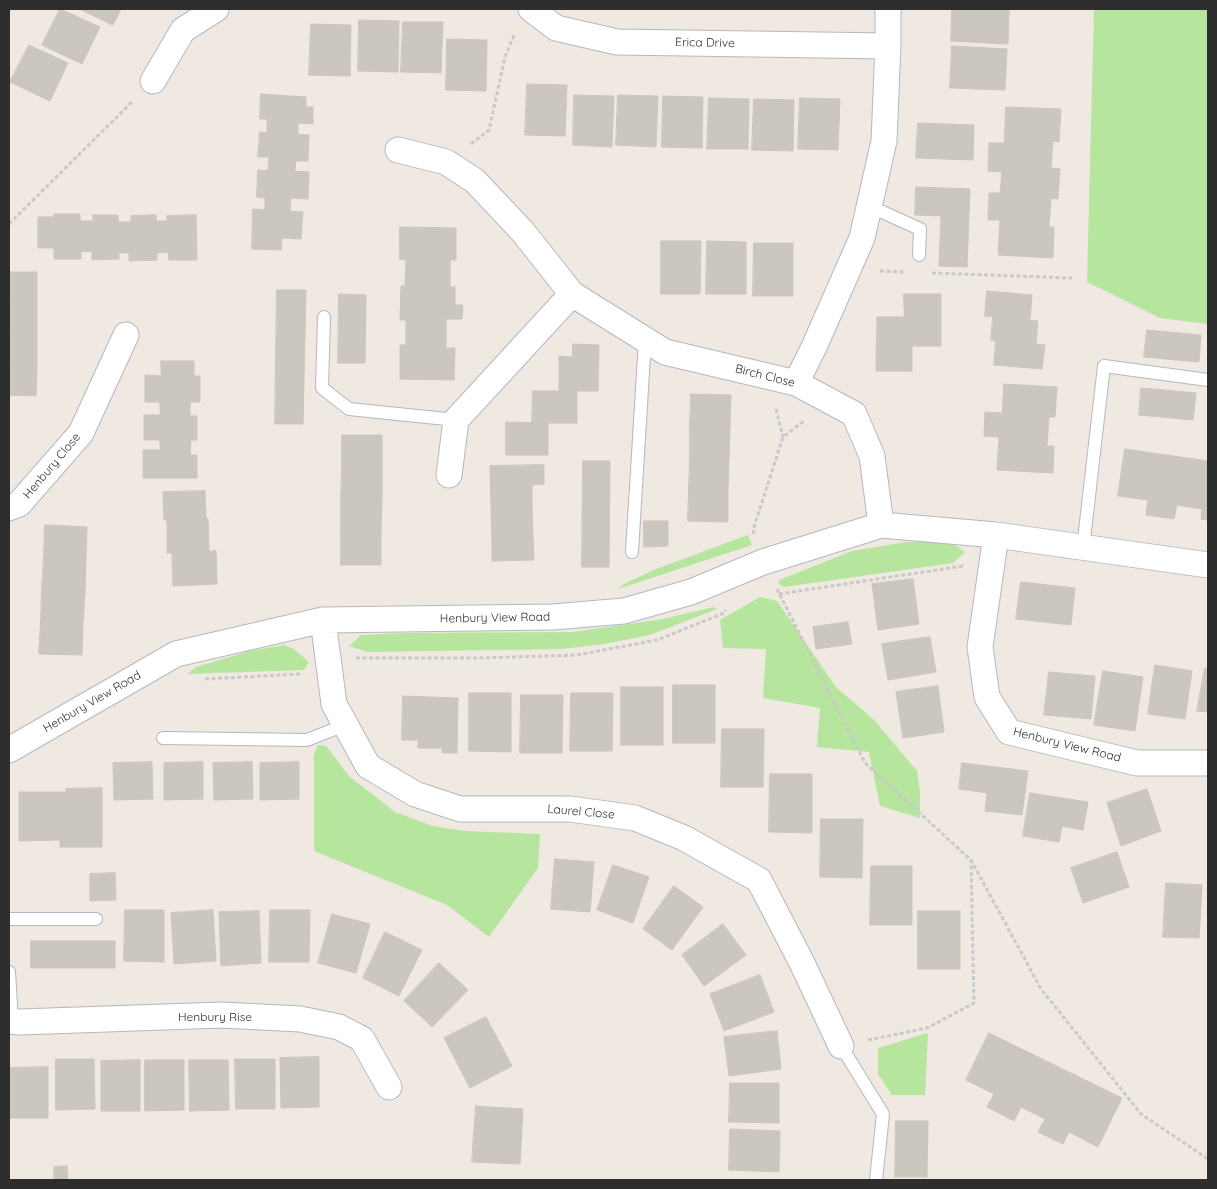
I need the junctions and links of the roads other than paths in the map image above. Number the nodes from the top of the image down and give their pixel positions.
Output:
1 (216, 9) edge
2 (888, 9) edge
3 (525, 17) edge
4 (888, 46) junction
5 (153, 81) road end
6 (398, 150) dead end
7 (869, 206) junction
8 (919, 255) dead end
9 (572, 294) junction
10 (324, 317) dead end
11 (126, 335) dead end
12 (645, 340) junction
13 (1208, 380) edge
14 (796, 383) junction
15 (456, 420) junction
16 (449, 475) dead end
17 (9, 508) edge
18 (881, 525) junction
19 (994, 546) junction
20 (1083, 548) junction
21 (632, 552) dead end
22 (1208, 565) edge
23 (323, 620) junction
24 (345, 725) junction
25 (163, 738) dead end
26 (9, 750) edge
27 (1208, 763) edge
28 (9, 919) edge
29 (96, 919) dead end
30 (9, 972) edge
31 (10, 1021) edge
32 (840, 1046) joint
33 (389, 1087) dead end
34 (876, 1180) edge

1 - 5 street
2 - 4 street
3 - 4 street, Erica Drive
4 - 7 street
6 - 9 street, Birch Close
7 - 8 lane
7 - 14 street
9 - 12 street, Birch Close
9 - 15 street
10 - 15 lane
11 - 17 street, Henbury Close
12 - 14 street, Birch Close
12 - 21 lane
13 - 20 lane
14 - 18 street, Birch Close
15 - 16 street
18 - 19 street, Henbury View Road
18 - 23 street, Henbury View Road
19 - 20 street, Henbury View Road
19 - 27 street, Henbury View Road
20 - 22 street, Henbury View Road
23 - 24 street, Laurel Close
23 - 26 street, Henbury View Road
24 - 25 lane
24 - 32 street, Laurel Close
28 - 29 lane
30 - 31 lane
31 - 33 street, Henbury Rise
32 - 34 lane

